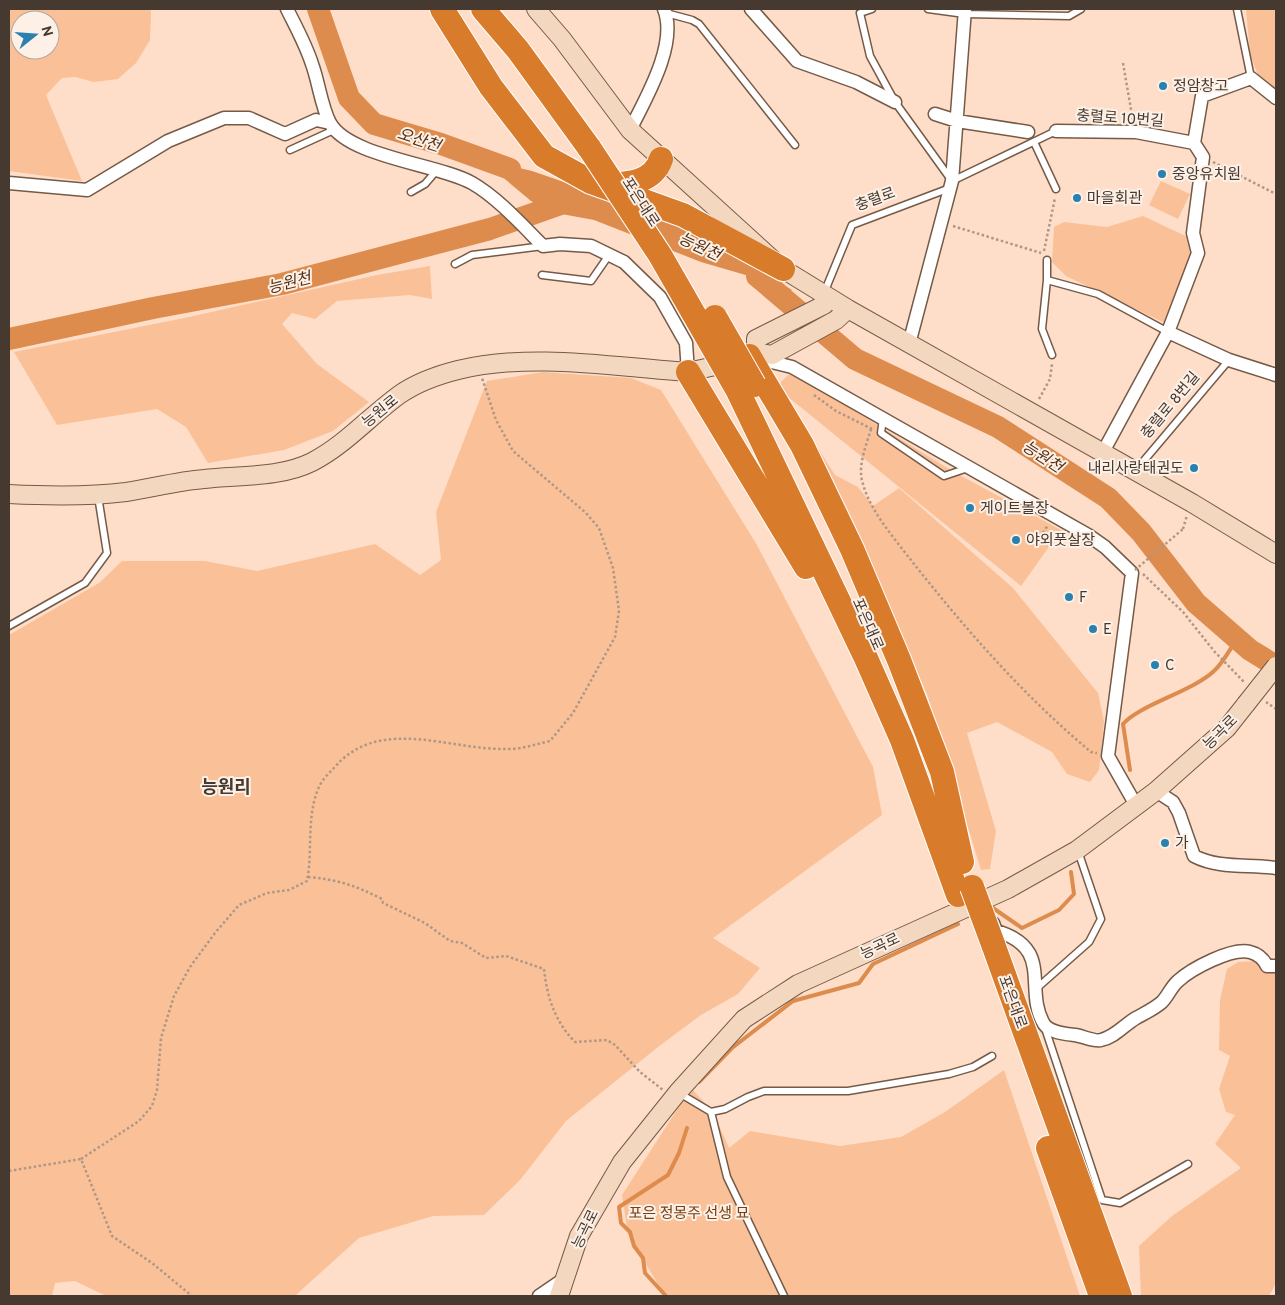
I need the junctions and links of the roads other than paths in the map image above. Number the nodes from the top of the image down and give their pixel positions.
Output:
1 (287, 9) edge
2 (442, 9) edge
3 (483, 9) edge
4 (502, 9) edge
5 (536, 9) edge
6 (751, 9) edge
7 (872, 9) edge
8 (928, 9) edge
9 (1082, 9) edge
10 (1237, 9) edge
11 (665, 11) edge
12 (965, 11) edge
13 (1251, 78) junction
14 (1276, 98) edge
15 (895, 102) junction
16 (935, 114) dead end
17 (957, 121) junction
18 (333, 126) junction
19 (630, 130) junction
20 (1056, 131) joint
21 (1031, 137) junction
22 (1194, 143) junction
23 (795, 145) dead end
24 (598, 149) junction
25 (290, 150) dead end
26 (661, 158) junction
27 (438, 169) junction
28 (9, 184) edge
29 (599, 185) junction
30 (951, 185) junction
31 (1056, 189) road end
32 (410, 192) dead end
33 (543, 246) junction
34 (609, 255) junction
35 (1045, 257) road end
36 (455, 264) dead end
37 (782, 270) junction
38 (542, 275) dead end
39 (1047, 280) junction
40 (824, 299) junction
41 (842, 315) junction
42 (1168, 332) junction
43 (909, 344) junction
44 (758, 351) junction
45 (1052, 355) road end
46 (1229, 360) junction
47 (688, 372) junction
48 (1276, 375) edge
49 (746, 388) junction
50 (883, 418) junction
51 (1103, 452) junction
52 (969, 467) junction
53 (1136, 471) junction
54 (9, 494) edge
55 (98, 495) junction
56 (1276, 554) edge
57 (9, 626) edge
58 (1276, 666) edge
59 (1156, 791) junction
60 (1137, 807) junction
61 (936, 837) junction
62 (1077, 850) junction
63 (962, 862) junction
64 (1276, 868) edge
65 (971, 894) junction
66 (986, 947) junction
67 (1276, 966) edge
68 (1037, 988) junction
69 (1044, 1025) junction
70 (992, 1056) dead end
71 (673, 1093) junction
72 (711, 1112) junction
73 (1188, 1164) dead end
74 (564, 1279) junction
75 (539, 1296) edge
76 (559, 1296) edge
77 (784, 1296) edge
78 (1101, 1296) edge
79 (1120, 1296) edge

1 - 18 street
2 - 29 highway
3 - 24 highway
4 - 24 highway
5 - 19 street
6 - 15 street
7 - 15 lane
8 - 12 lane
9 - 12 lane
10 - 13 lane
11 - 19 street
11 - 23 lane
12 - 17 street
13 - 14 street
13 - 22 street
15 - 30 lane
16 - 17 street
17 - 21 street
17 - 30 street
18 - 25 lane
18 - 27 street
18 - 28 street
19 - 26 street
20 - 21 lane, 충렬로 10번길
20 - 22 street, 충렬로 10번길
21 - 30 lane, 충렬로 10번길
21 - 31 lane
22 - 42 street, 충렬로 8번길
24 - 49 highway, bridge
26 - 29 highway
26 - 37 street
27 - 32 lane
27 - 33 street
29 - 37 highway
30 - 40 lane, 충렬로
30 - 43 street
33 - 34 street
33 - 36 lane
34 - 38 lane
34 - 47 street
35 - 39 lane
37 - 40 street
39 - 42 lane
39 - 45 lane
40 - 41 street
40 - 44 street
41 - 43 street
41 - 44 street
42 - 46 street
42 - 51 street, 충렬로 8번길
43 - 51 street
44 - 47 street, 능원로
44 - 50 street
44 - 63 highway
46 - 48 street
46 - 53 lane, 충렬로 8번길
47 - 55 street, 능원로
47 - 61 highway
49 - 61 highway, 포은대로
49 - 63 highway, 포은대로
50 - 52 street
50 - 52 lane
51 - 53 street
52 - 60 street
53 - 56 street
54 - 55 street, 능원로
55 - 57 lane
58 - 59 street, 능곡로, bridge
59 - 60 street, 능곡로
59 - 64 street
60 - 62 street, 능곡로
61 - 65 highway, 포은대로
62 - 65 street, 능곡로
62 - 68 lane
63 - 65 highway, 포은대로
65 - 66 highway
65 - 68 street
65 - 71 street, 능곡로
66 - 78 highway, 포은대로
66 - 79 highway, 포은대로
67 - 69 street
68 - 69 street
69 - 73 lane
70 - 72 lane
71 - 72 lane
71 - 74 street, 능곡로
72 - 77 lane
74 - 75 street
74 - 76 street, 능곡로

